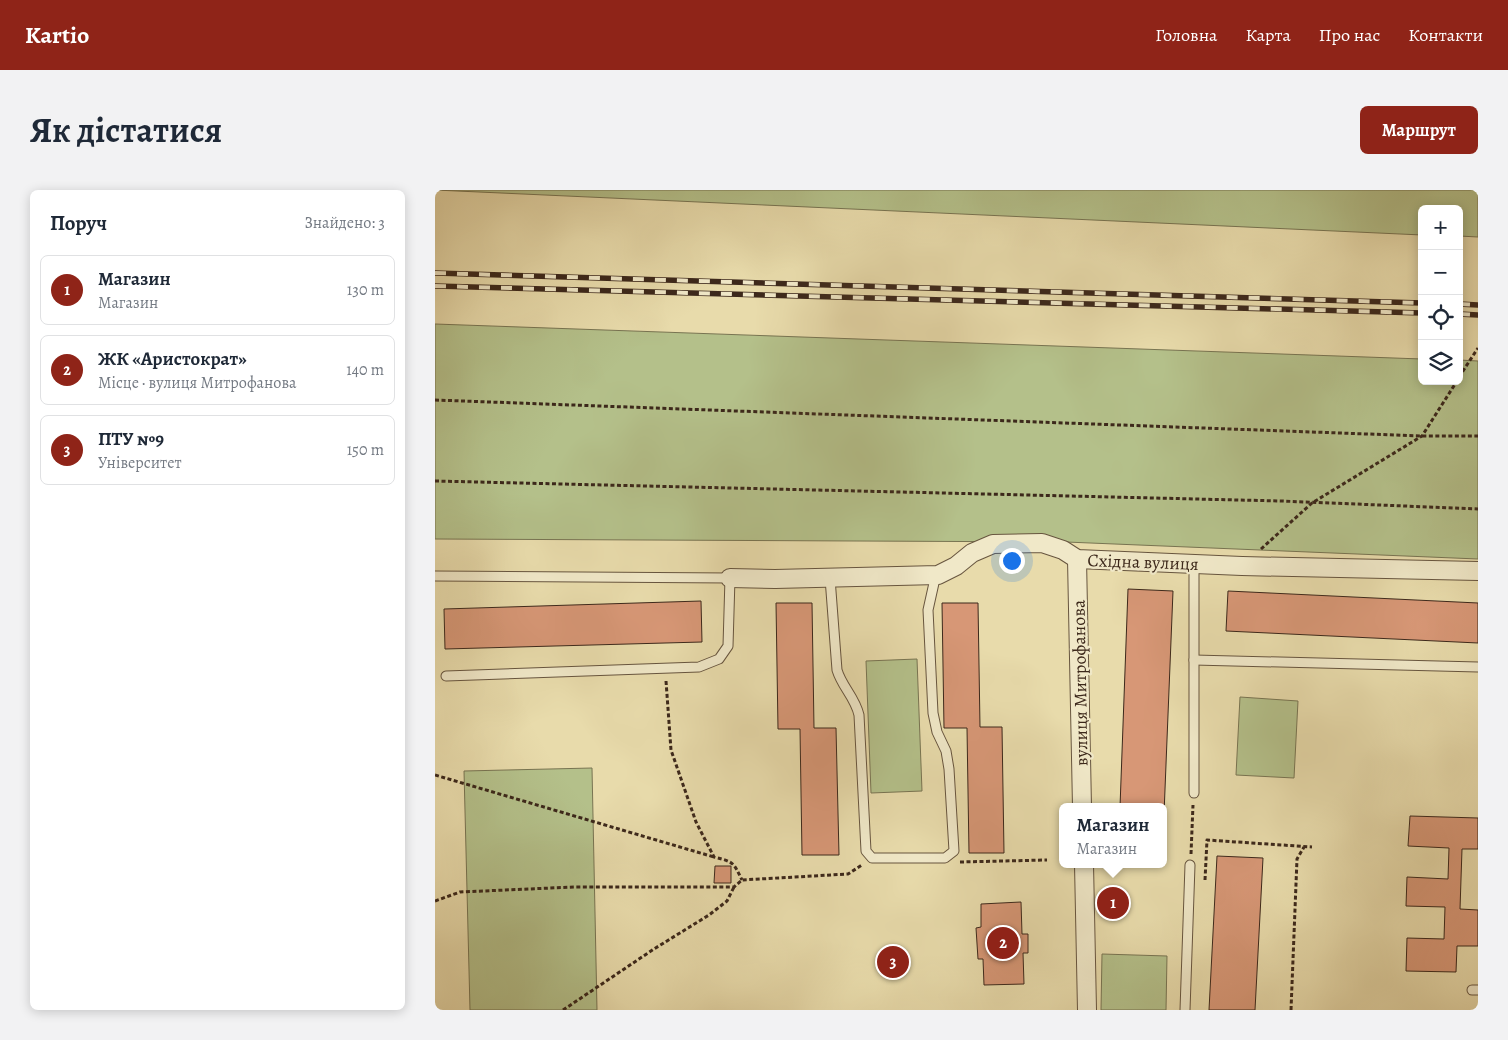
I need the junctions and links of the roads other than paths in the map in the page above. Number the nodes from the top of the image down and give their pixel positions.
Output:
1 (1077, 559) junction
2 (1194, 563) junction
3 (1478, 571) edge
4 (938, 575) junction
5 (435, 576) edge
6 (730, 578) junction
7 (830, 578) junction
8 (1195, 660) junction
9 (1478, 667) edge
10 (446, 676) dead end
11 (1194, 793) road end
12 (1083, 803) edge
13 (1190, 865) road end
14 (1084, 868) edge
15 (1087, 1010) edge
16 (1185, 1010) edge

1 - 2 street, Східна вулиця
1 - 4 street, Східна вулиця
1 - 12 street, вулиця Митрофанова
2 - 3 street, Східна вулиця
2 - 8 lane
4 - 7 street, Східна вулиця
4 - 7 lane
5 - 6 lane
6 - 7 street, Східна вулиця
6 - 10 lane
8 - 9 lane
8 - 11 lane
13 - 16 lane
14 - 15 street

